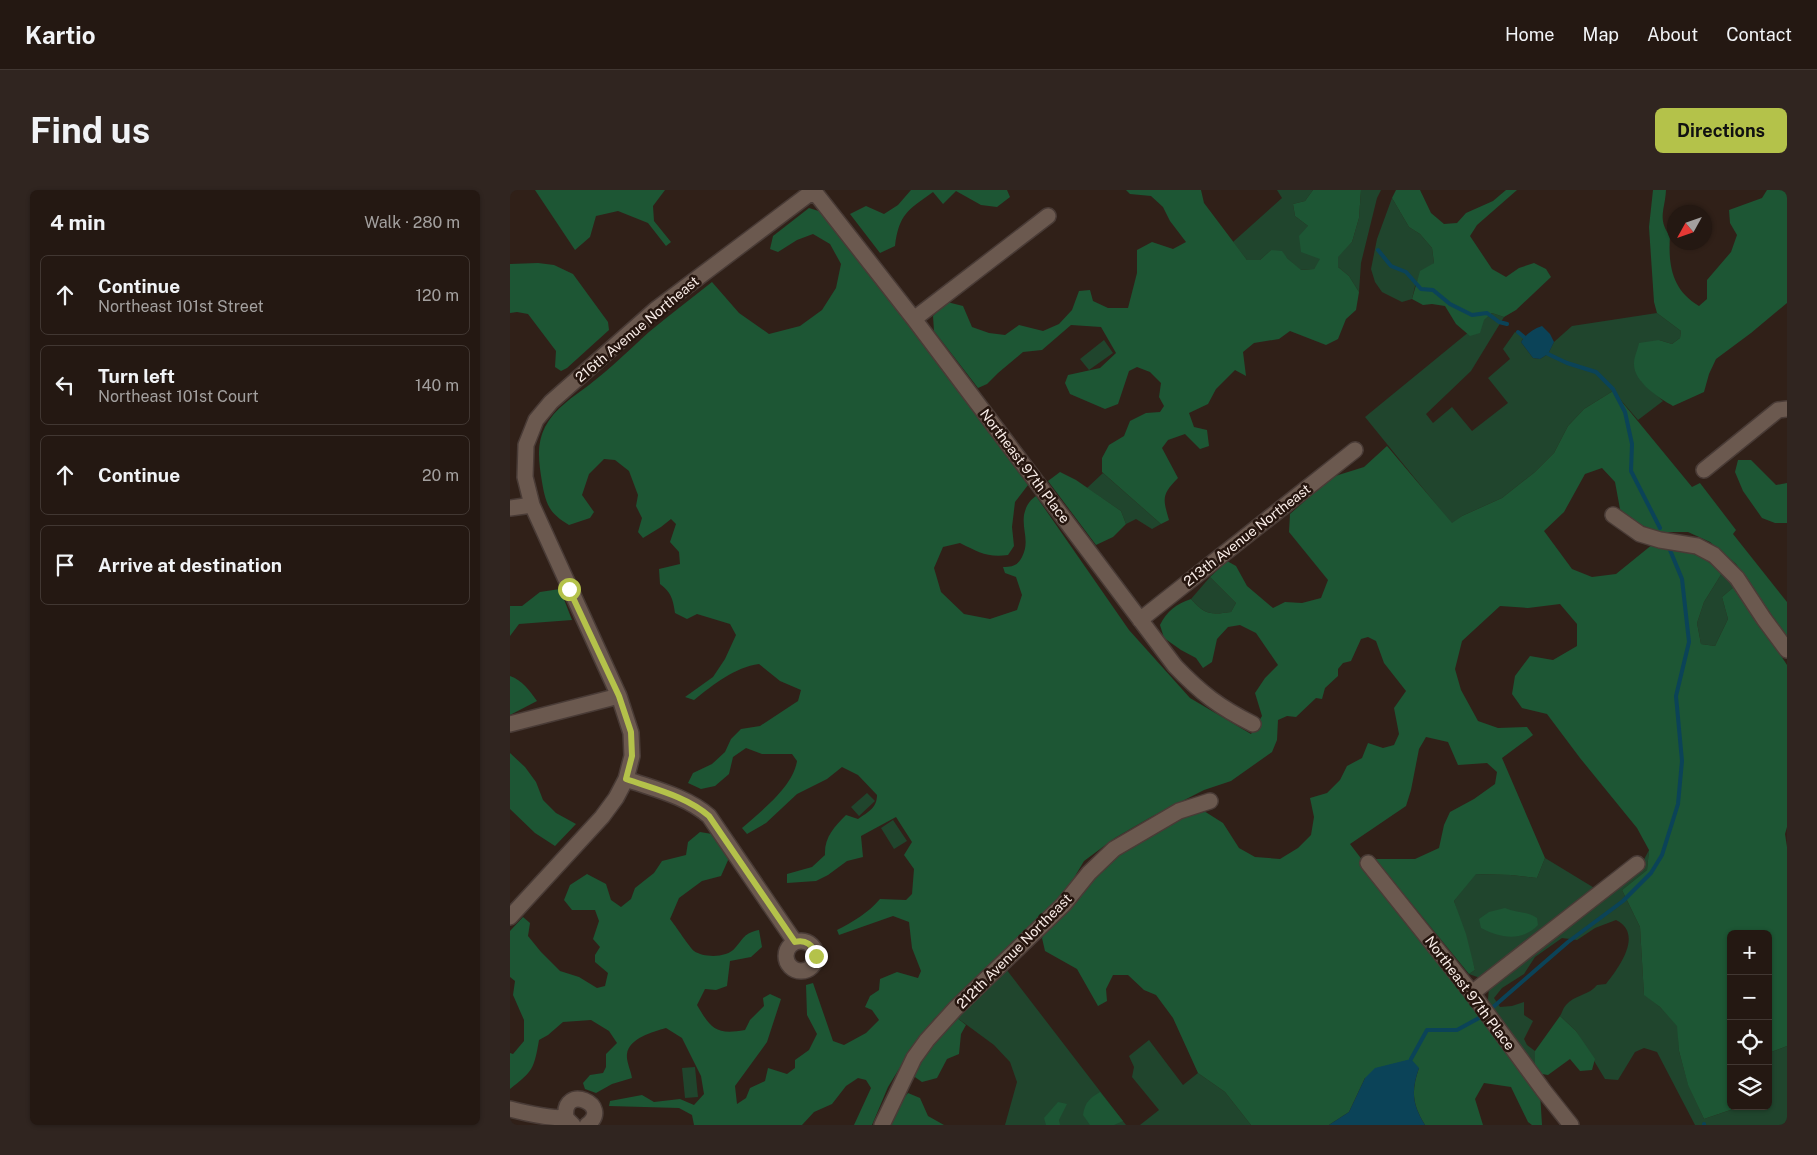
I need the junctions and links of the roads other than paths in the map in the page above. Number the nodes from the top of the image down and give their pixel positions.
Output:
1 (813, 190) edge
2 (1048, 216) dead end
3 (914, 319) junction
4 (1787, 409) edge
5 (1355, 450) dead end
6 (1704, 470) dead end
7 (532, 505) junction
8 (510, 508) edge
9 (1613, 515) dead end
10 (1140, 620) junction
11 (1787, 650) edge
12 (619, 696) junction
13 (510, 724) edge
14 (1253, 724) dead end
15 (626, 779) junction
16 (1210, 801) dead end
17 (1368, 863) dead end
18 (1636, 864) dead end
19 (510, 917) edge
20 (795, 942) dead end
21 (1472, 993) junction
22 (510, 1109) edge
23 (570, 1121) edge
24 (587, 1125) edge
25 (882, 1125) edge
26 (1571, 1125) edge

1 - 3 street, Northeast 97th Place
1 - 7 street, 216th Avenue Northeast
2 - 3 street
3 - 10 street, Northeast 97th Place
4 - 6 street
5 - 10 street, 213th Avenue Northeast
7 - 8 street
7 - 12 street, 216th Avenue Northeast
9 - 11 street
10 - 14 street, Northeast 97th Place
12 - 13 street
12 - 15 street, 216th Avenue Northeast
15 - 19 street, 216th Avenue Northeast
15 - 20 street
16 - 25 street, 212th Avenue Northeast
17 - 21 street, Northeast 97th Place
18 - 21 street
21 - 26 street, Northeast 97th Place
22 - 23 street
23 - 24 street

